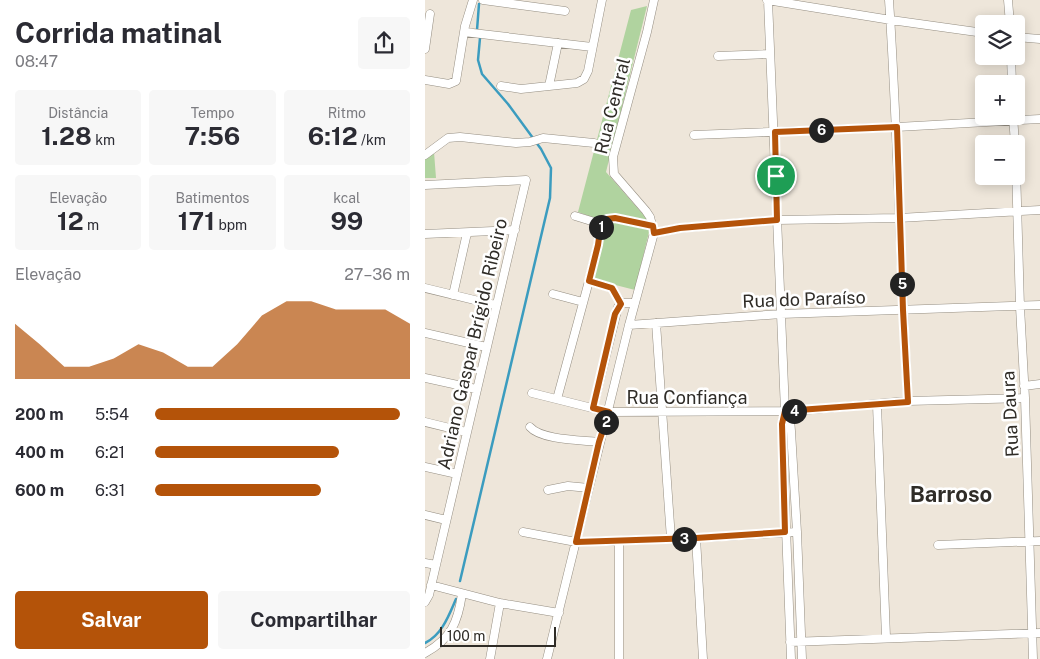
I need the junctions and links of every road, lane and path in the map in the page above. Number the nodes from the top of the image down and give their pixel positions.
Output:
1 (473, 0) edge
2 (483, 0) edge
3 (602, 0) edge
4 (654, 0) edge
5 (767, 0) edge
6 (889, 0) edge
7 (1008, 0) edge
8 (565, 11) dead end
9 (430, 14) dead end
10 (1009, 15) edge
11 (891, 20) junction
12 (464, 32) junction
13 (975, 32) edge
14 (1025, 38) edge
15 (1040, 40) edge
16 (558, 43) junction
17 (592, 47) junction
18 (425, 49) edge
19 (771, 54) junction
20 (718, 56) dead end
21 (425, 80) edge
22 (501, 86) dead end
23 (549, 86) junction
24 (1025, 118) edge
25 (1040, 119) edge
26 (975, 121) edge
27 (897, 127) junction
28 (775, 132) junction
29 (694, 135) dead end
30 (594, 143) dead end
31 (425, 154) edge
32 (425, 184) edge
33 (1017, 185) edge
34 (1019, 210) junction
35 (1040, 210) edge
36 (575, 216) dead end
37 (899, 218) junction
38 (777, 220) junction
39 (601, 224) junction
40 (515, 230) junction
41 (654, 230) junction
42 (467, 233) junction
43 (425, 234) edge
44 (589, 281) junction
45 (425, 288) edge
46 (553, 294) dead end
47 (453, 295) junction
48 (583, 302) junction
49 (621, 304) junction
50 (635, 304) junction
51 (495, 305) junction
52 (1040, 305) edge
53 (1020, 307) junction
54 (903, 310) junction
55 (781, 314) junction
56 (656, 323) junction
57 (629, 325) junction
58 (425, 332) edge
59 (485, 347) junction
60 (425, 378) edge
61 (1040, 384) edge
62 (1023, 386) junction
63 (476, 389) junction
64 (531, 393) dead end
65 (1025, 398) junction
66 (557, 399) junction
67 (908, 402) junction
68 (877, 405) junction
69 (593, 408) junction
70 (663, 411) junction
71 (785, 411) junction
72 (609, 412) junction
73 (425, 422) edge
74 (530, 427) dead end
75 (467, 432) junction
76 (599, 442) junction
77 (425, 467) edge
78 (457, 474) junction
79 (589, 488) junction
80 (548, 490) dead end
81 (425, 515) edge
82 (446, 520) junction
83 (523, 532) dead end
84 (785, 532) junction
85 (797, 532) junction
86 (696, 538) junction
87 (671, 539) junction
88 (619, 541) junction
89 (1040, 541) edge
90 (576, 542) junction
91 (1029, 542) junction
92 (938, 546) dead end
93 (425, 563) edge
94 (436, 565) junction
95 (431, 585) junction
96 (463, 594) junction
97 (425, 602) edge
98 (500, 603) junction
99 (559, 614) junction
100 (1036, 633) edge
101 (886, 637) junction
102 (801, 641) junction
103 (790, 642) junction
104 (425, 653) edge
105 (490, 659) edge
106 (547, 659) edge
107 (619, 659) edge
108 (703, 659) edge
109 (791, 659) edge
110 (802, 659) edge
111 (1033, 659) edge

1 - 12 street
2 - 8 street
3 - 17 street
4 - 41 street, Rua Central
5 - 11 street
5 - 19 street
6 - 11 street
7 - 10 street
9 - 18 street
11 - 13 street
11 - 27 street
12 - 16 street
12 - 21 street
14 - 15 street
16 - 17 street
16 - 23 street
17 - 23 street
19 - 20 street
19 - 28 street
22 - 23 street
24 - 25 street
26 - 27 street
27 - 28 street
27 - 37 street
28 - 29 street
28 - 38 street
30 - 31 street
32 - 40 street, Adriano Gaspar Brígido Ribeiro
33 - 34 street, Rua Daura
34 - 35 street
34 - 37 street
34 - 53 street, Rua Daura
36 - 39 street
37 - 38 street
37 - 54 street
38 - 41 street
38 - 55 street
39 - 41 street
39 - 44 street
40 - 42 street
40 - 51 street, Adriano Gaspar Brígido Ribeiro
41 - 50 street
42 - 43 street
42 - 47 street
44 - 48 street
44 - 49 street
45 - 47 street
46 - 48 street
47 - 51 street
48 - 66 street
49 - 50 street
49 - 69 street
50 - 57 street
51 - 59 street, Adriano Gaspar Brígido Ribeiro
52 - 53 street, Rua do Paraíso
53 - 54 street, Rua do Paraíso
53 - 62 street, Rua Daura
54 - 55 street, Rua do Paraíso
54 - 67 street
55 - 56 street, Rua do Paraíso
55 - 71 street
56 - 57 street, Rua do Paraíso
56 - 70 street
57 - 72 street
58 - 59 street
59 - 63 street, Adriano Gaspar Brígido Ribeiro
60 - 63 street
61 - 62 street
62 - 65 street, Rua Daura
63 - 75 street, Adriano Gaspar Brígido Ribeiro
64 - 66 street, Rua Confiança
65 - 67 street, Rua Confiança
65 - 91 street, Rua Daura
66 - 69 street, Rua Confiança
67 - 68 street, Rua Confiança
68 - 71 street, Rua Confiança
68 - 101 street
69 - 72 street, Rua Confiança
70 - 71 street, Rua Confiança
70 - 72 street, Rua Confiança
70 - 87 street
71 - 84 street
71 - 85 street
72 - 76 street
73 - 75 street
74 - 76 street
75 - 78 street, Adriano Gaspar Brígido Ribeiro
76 - 79 street
77 - 78 street
78 - 82 street, Adriano Gaspar Brígido Ribeiro
79 - 80 street
79 - 90 street
81 - 82 street
82 - 94 street, Adriano Gaspar Brígido Ribeiro
83 - 90 street
84 - 85 street
84 - 86 street
84 - 103 street
85 - 102 street
86 - 87 street
86 - 108 street
87 - 88 street
88 - 90 street
88 - 107 street
89 - 91 street
90 - 99 street
91 - 92 street
91 - 100 street, Rua Daura
93 - 94 street
94 - 95 street, Adriano Gaspar Brígido Ribeiro
95 - 96 street
95 - 97 street, Adriano Gaspar Brígido Ribeiro
96 - 98 street
96 - 104 street
98 - 99 street
98 - 105 street
99 - 106 street
100 - 101 street
100 - 111 street, Rua Daura
101 - 102 street
102 - 103 street
102 - 110 street
103 - 109 street

